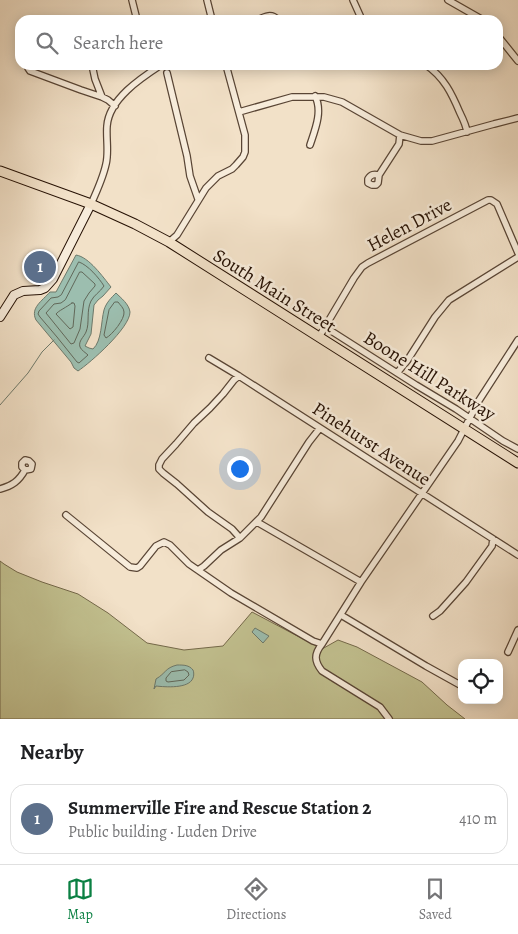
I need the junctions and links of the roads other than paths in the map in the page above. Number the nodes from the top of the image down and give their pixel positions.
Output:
1 (132, 0) edge
2 (207, 0) edge
3 (354, 0) edge
4 (448, 0) edge
5 (136, 15) edge
6 (211, 15) edge
7 (360, 15) edge
8 (474, 15) edge
9 (503, 42) edge
10 (518, 61) edge
11 (30, 70) edge
12 (93, 70) edge
13 (153, 70) edge
14 (227, 70) edge
15 (432, 70) edge
16 (150, 72) joint
17 (167, 73) dead end
18 (315, 96) junction
19 (102, 97) junction
20 (115, 106) junction
21 (239, 112) junction
22 (518, 118) edge
23 (466, 132) junction
24 (400, 135) junction
25 (310, 145) dead end
26 (0, 170) edge
27 (379, 175) dead end
28 (198, 199) junction
29 (92, 204) junction
30 (169, 242) junction
31 (518, 253) edge
32 (518, 257) edge
33 (0, 317) edge
34 (325, 327) junction
35 (319, 337) junction
36 (518, 340) edge
37 (209, 358) dead end
38 (397, 373) junction
39 (239, 376) junction
40 (469, 418) junction
41 (320, 428) junction
42 (464, 429) junction
43 (518, 450) edge
44 (518, 463) edge
45 (25, 470) dead end
46 (0, 489) edge
47 (422, 493) junction
48 (66, 515) dead end
49 (257, 522) junction
50 (240, 538) junction
51 (493, 539) junction
52 (518, 555) edge
53 (198, 570) junction
54 (361, 582) junction
55 (341, 615) junction
56 (433, 616) dead end
57 (518, 630) edge
58 (322, 644) junction
59 (508, 652) dead end
60 (458, 684) edge
61 (389, 719) edge

1 - 5 street
2 - 6 street
3 - 7 street
4 - 8 street
9 - 10 street
11 - 19 street
12 - 19 street
13 - 16 street
14 - 21 street
15 - 23 street
16 - 20 street
17 - 28 street
18 - 21 street
18 - 24 street
18 - 25 street
19 - 20 street
20 - 29 street
21 - 28 street
22 - 23 street
23 - 24 street
24 - 27 street
26 - 29 main road, South Main Street
28 - 30 street
29 - 30 main road, South Main Street
29 - 33 street
30 - 35 main road, South Main Street
31 - 34 street, Helen Drive
32 - 38 street
34 - 35 street, Helen Drive
34 - 38 street, Boone Hill Parkway
35 - 42 main road, South Main Street
36 - 40 street
37 - 39 street, Pinehurst Avenue
38 - 40 street, Boone Hill Parkway
39 - 41 street, Pinehurst Avenue
39 - 50 street
40 - 42 street
40 - 43 street, Boone Hill Parkway
41 - 47 street, Pinehurst Avenue
41 - 49 street
42 - 44 main road, South Main Street
42 - 47 street
45 - 46 street
47 - 51 street, Pinehurst Avenue
47 - 54 street
48 - 53 street
49 - 50 street
49 - 54 street
50 - 53 street
51 - 52 street, Pinehurst Avenue
51 - 56 street
53 - 58 street
54 - 55 street
55 - 58 street
55 - 60 street
57 - 59 street
58 - 61 street

